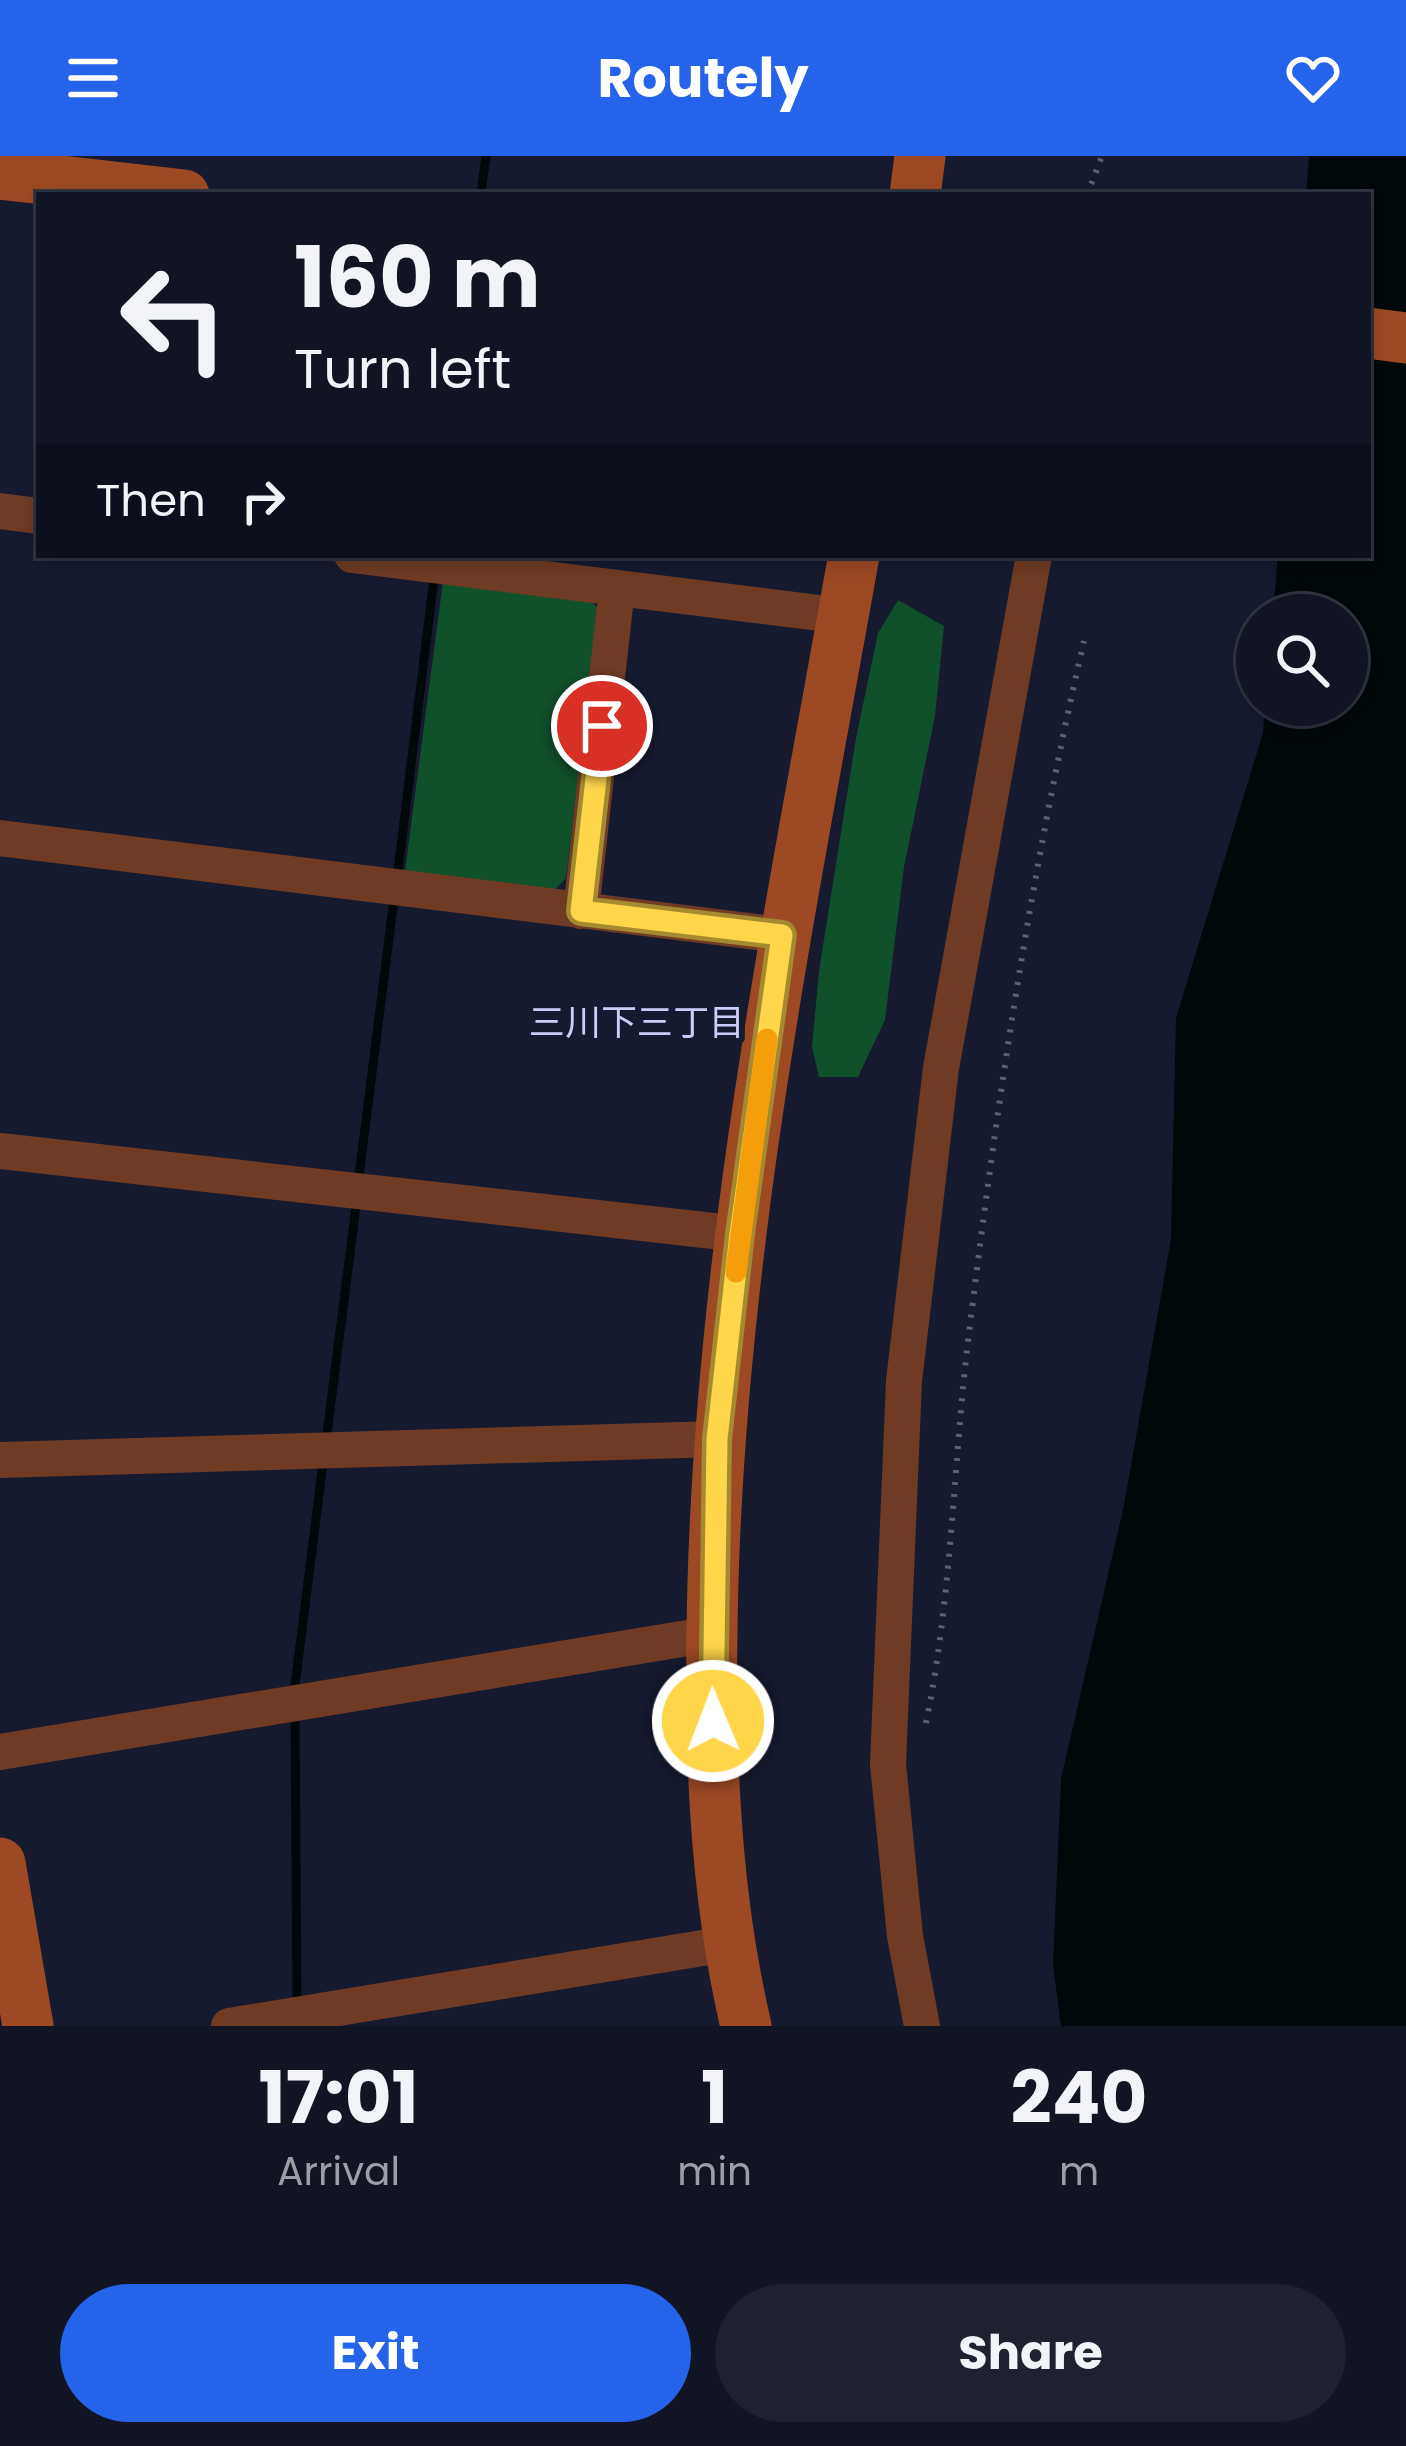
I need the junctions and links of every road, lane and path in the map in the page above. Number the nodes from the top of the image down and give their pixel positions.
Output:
1 (920, 156) edge
2 (1102, 156) edge
3 (0, 173) edge
4 (159, 192) edge
5 (915, 192) edge
6 (1089, 192) edge
7 (1371, 333) edge
8 (1406, 338) edge
9 (0, 511) edge
10 (36, 516) edge
11 (376, 558) edge
12 (853, 558) edge
13 (1033, 558) edge
14 (617, 588) junction
15 (843, 616) junction
16 (1084, 641) dead end
17 (0, 838) edge
18 (581, 911) junction
19 (782, 935) junction
20 (0, 1151) edge
21 (740, 1234) junction
22 (717, 1439) junction
23 (0, 1460) edge
24 (712, 1634) junction
25 (926, 1726) dead end
26 (0, 1752) edge
27 (0, 1863) edge
28 (727, 1944) junction
29 (28, 2026) edge
30 (229, 2026) edge
31 (746, 2026) edge
32 (922, 2026) edge

1 - 5 street
2 - 6 path
3 - 4 street
7 - 8 street
9 - 10 street
11 - 14 street
12 - 15 street
13 - 32 street
14 - 15 street
14 - 18 street
15 - 19 street
16 - 25 path
17 - 18 street
18 - 19 street
19 - 21 street
20 - 21 street
21 - 22 street
22 - 23 street
22 - 24 street
24 - 26 street
24 - 28 street
27 - 29 street
28 - 30 street
28 - 31 street

